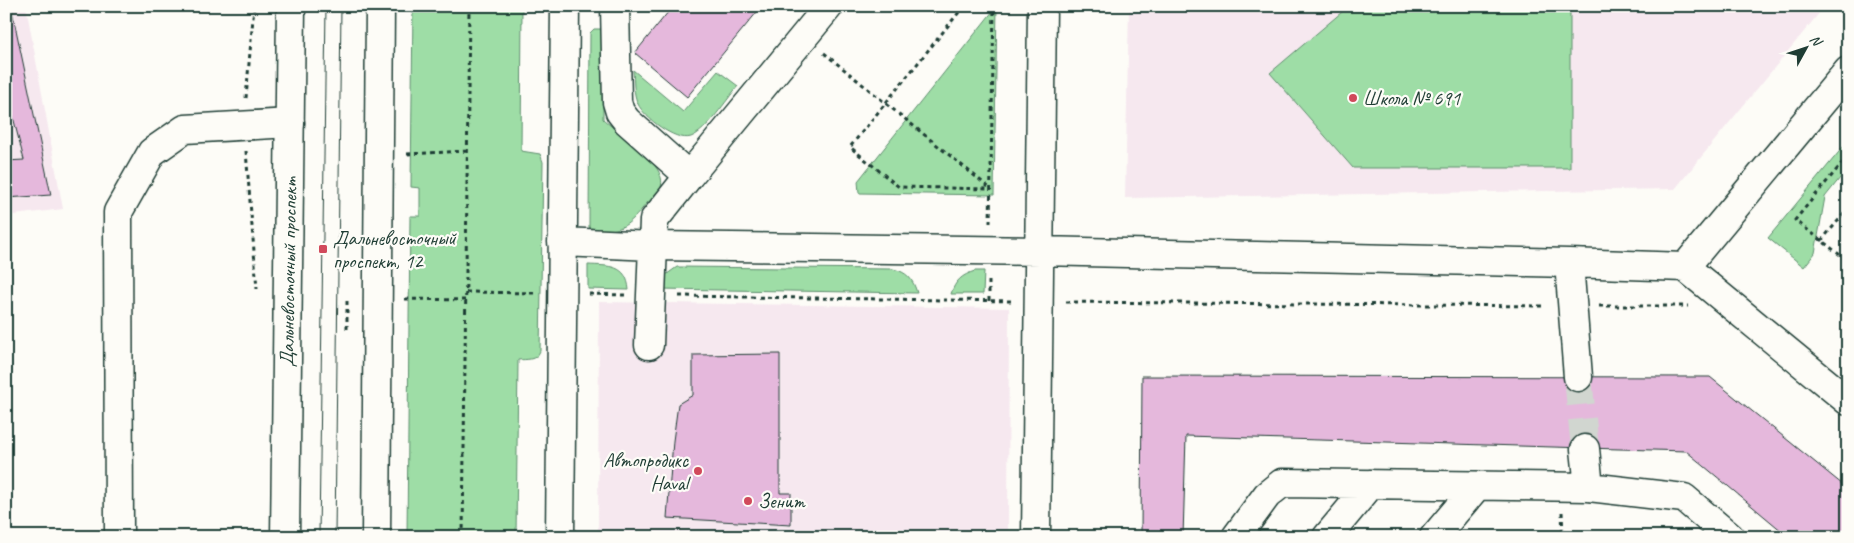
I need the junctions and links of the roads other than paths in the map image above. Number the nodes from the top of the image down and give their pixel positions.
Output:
1 (291, 6) edge
2 (380, 6) edge
3 (564, 6) edge
4 (615, 6) edge
5 (829, 6) edge
6 (1042, 6) edge
7 (1848, 70) edge
8 (290, 122) junction
9 (689, 176) junction
10 (562, 242) junction
11 (653, 246) junction
12 (1040, 251) junction
13 (1569, 263) junction
14 (1686, 267) junction
15 (649, 345) dead end
16 (1578, 377) tunnel mouth
17 (1848, 401) edge
18 (1585, 449) tunnel mouth
19 (1371, 484) junction
20 (1477, 486) junction
21 (1589, 487) junction
22 (119, 537) edge
23 (285, 537) edge
24 (376, 537) edge
25 (560, 537) edge
26 (1036, 537) edge
27 (1236, 537) edge
28 (1327, 537) edge
29 (1434, 537) edge
30 (1730, 537) edge

1 - 8 main road, Дальневосточный проспект
2 - 24 main road
3 - 10 main road
4 - 9 main road
5 - 9 main road
6 - 12 main road
7 - 14 main road
8 - 22 main road
8 - 23 main road, Дальневосточный проспект
9 - 11 main road
10 - 11 main road
10 - 25 main road
11 - 12 main road
11 - 15 main road
12 - 13 main road
12 - 26 main road
13 - 14 main road
13 - 16 main road
14 - 17 main road
18 - 21 main road
19 - 20 main road
19 - 27 main road
19 - 28 main road
20 - 21 main road
20 - 29 main road
21 - 30 main road

